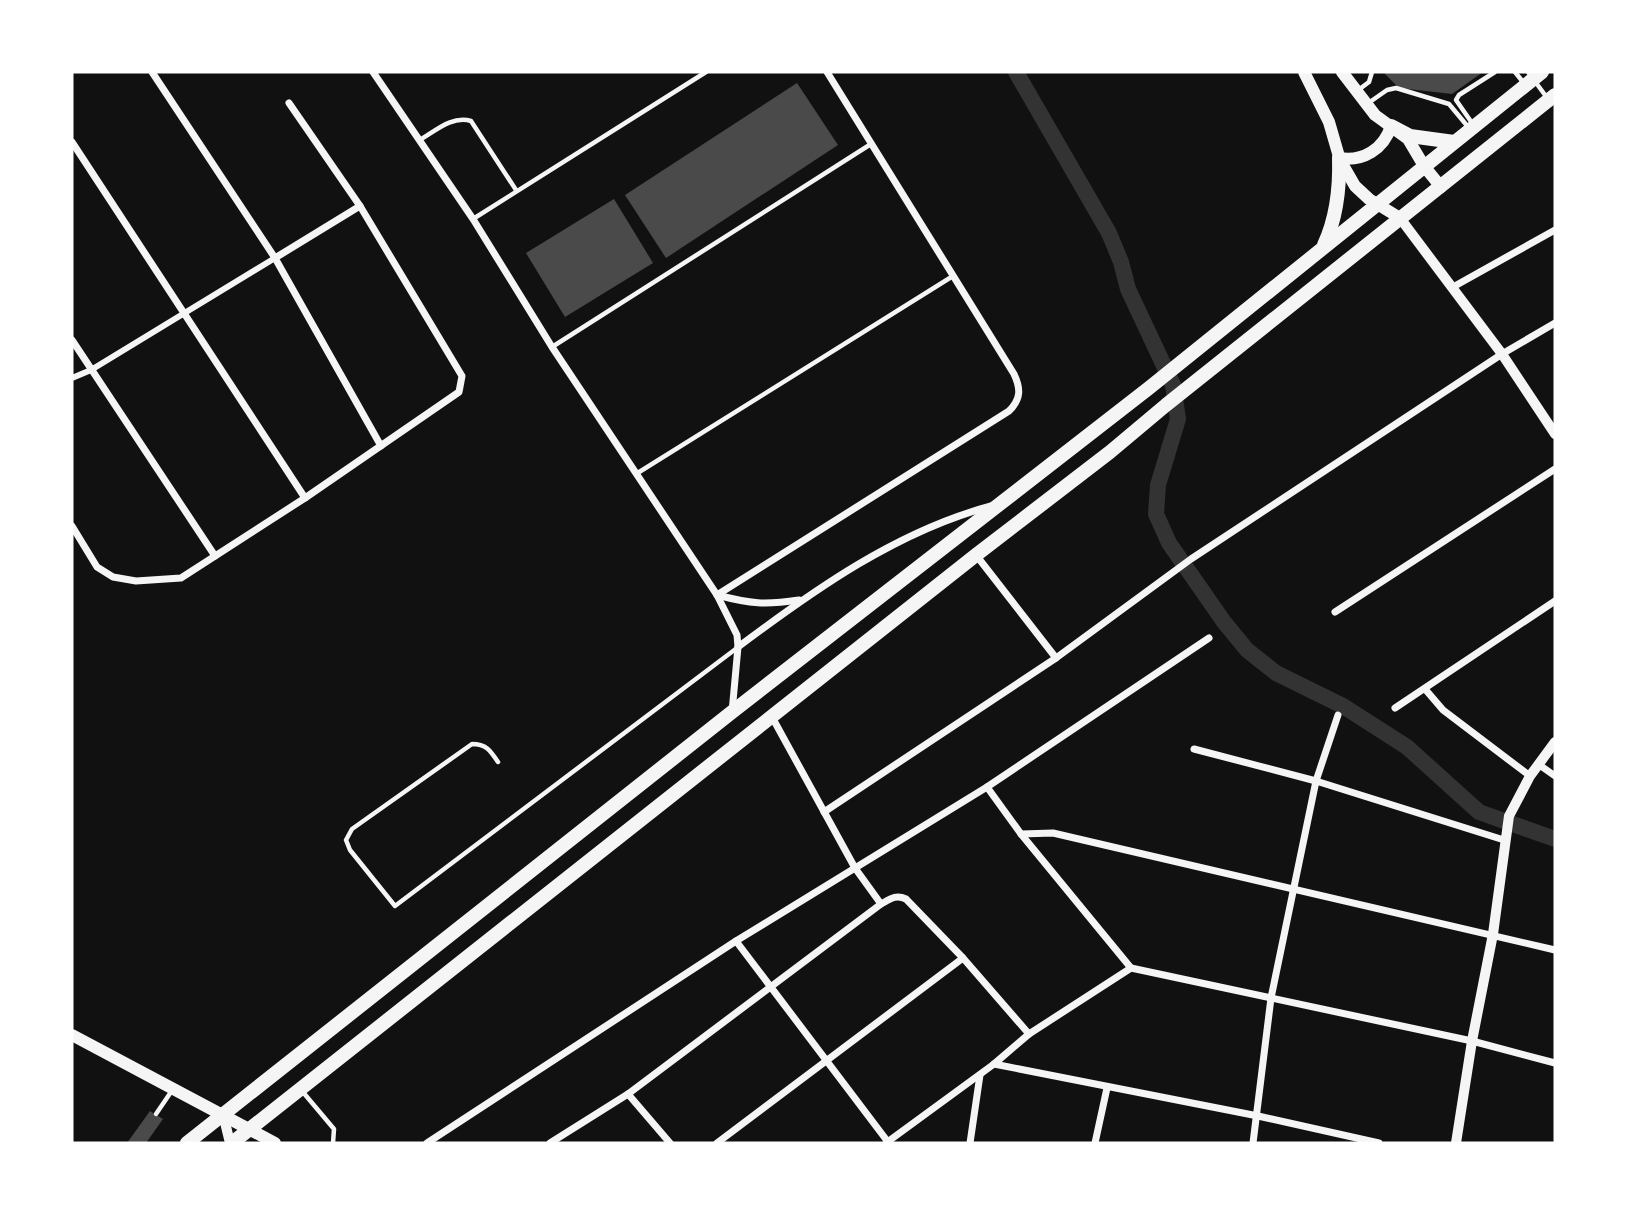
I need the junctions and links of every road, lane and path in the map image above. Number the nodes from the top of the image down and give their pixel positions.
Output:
1 (152, 72) edge
2 (373, 72) edge
3 (706, 72) edge
4 (827, 72) edge
5 (1304, 72) edge
6 (1342, 72) edge
7 (1372, 72) edge
8 (1494, 72) edge
9 (1515, 72) edge
10 (1532, 77) edge
11 (1356, 91) junction
12 (1552, 98) edge
13 (289, 103) dead end
14 (1366, 105) junction
15 (1391, 126) junction
16 (1473, 128) junction
17 (419, 141) junction
18 (72, 142) edge
19 (1454, 142) junction
20 (872, 144) junction
21 (1339, 158) junction
22 (1424, 166) junction
23 (1441, 187) junction
24 (516, 190) junction
25 (1378, 203) junction
26 (360, 206) junction
27 (1400, 218) junction
28 (472, 219) junction
29 (1555, 230) edge
30 (1322, 248) junction
31 (275, 258) junction
32 (953, 276) junction
33 (1453, 287) junction
34 (183, 312) junction
35 (1555, 323) edge
36 (72, 340) edge
37 (552, 347) junction
38 (1502, 354) junction
39 (91, 370) junction
40 (72, 378) edge
41 (1555, 434) edge
42 (381, 446) junction
43 (1555, 468) edge
44 (636, 474) junction
45 (305, 498) junction
46 (998, 504) junction
47 (72, 526) edge
48 (976, 555) junction
49 (215, 556) junction
50 (717, 595) junction
51 (801, 600) junction
52 (1555, 601) edge
53 (1335, 612) dead end
54 (1209, 638) dead end
55 (738, 647) junction
56 (1056, 658) junction
57 (1425, 689) junction
58 (1395, 708) dead end
59 (732, 712) junction
60 (1338, 715) dead end
61 (772, 717) junction
62 (1555, 743) edge
63 (1194, 749) dead end
64 (498, 762) dead end
65 (1538, 764) junction
66 (1530, 776) junction
67 (1555, 776) edge
68 (1317, 781) junction
69 (987, 787) junction
70 (824, 812) junction
71 (1021, 834) junction
72 (1505, 834) junction
73 (855, 868) junction
74 (1294, 888) junction
75 (881, 904) junction
76 (1493, 934) junction
77 (736, 941) junction
78 (1555, 950) edge
79 (963, 958) junction
80 (1131, 968) junction
81 (773, 987) junction
82 (1271, 998) junction
83 (1029, 1034) junction
84 (72, 1035) edge
85 (1472, 1041) junction
86 (826, 1062) junction
87 (1555, 1063) edge
88 (995, 1064) junction
89 (980, 1075) junction
90 (173, 1088) junction
91 (299, 1088) junction
92 (1107, 1088) junction
93 (628, 1094) junction
94 (156, 1114) dead end
95 (223, 1114) junction
96 (1258, 1116) junction
97 (250, 1129) junction
98 (187, 1143) edge
99 (231, 1143) edge
100 (275, 1143) edge
101 (333, 1143) edge
102 (427, 1143) edge
103 (550, 1143) edge
104 (670, 1143) edge
105 (717, 1143) edge
106 (887, 1143) edge
107 (970, 1143) edge
108 (1095, 1143) edge
109 (1253, 1143) edge
110 (1380, 1143) edge
111 (1456, 1143) edge

1 - 31 street
2 - 17 street
3 - 24 lane
4 - 20 street
5 - 21 main road
6 - 11 main road
7 - 11 lane
8 - 16 lane
9 - 10 lane
10 - 12 lane
10 - 16 highway
11 - 14 main road
12 - 23 highway
13 - 26 street
14 - 15 main road
14 - 16 lane
15 - 19 highway
15 - 21 main road
15 - 22 main road
16 - 19 highway
17 - 24 lane
17 - 28 street
18 - 34 street
19 - 22 highway
20 - 32 street
20 - 37 lane
21 - 25 main road
21 - 30 highway
22 - 23 main road
22 - 25 highway
23 - 27 highway
24 - 28 lane
25 - 27 main road
25 - 30 highway
26 - 31 street
26 - 42 street
27 - 33 street
27 - 48 highway
28 - 37 street
29 - 33 street
30 - 46 highway
31 - 34 street
31 - 42 street
32 - 44 lane
32 - 50 street
33 - 38 street
34 - 39 street
34 - 45 street
35 - 38 street
36 - 39 street
37 - 44 street
38 - 41 street
38 - 56 street
39 - 40 street
39 - 49 street
42 - 45 street
43 - 53 street
44 - 50 street
45 - 49 street
46 - 51 street
46 - 59 highway
47 - 49 street
48 - 56 street
48 - 61 highway
50 - 51 street
50 - 55 street
51 - 55 street
52 - 57 street
54 - 69 street
55 - 59 street
55 - 64 lane
56 - 70 street
57 - 58 street
57 - 66 street
59 - 95 highway
60 - 68 street
61 - 70 street
61 - 91 highway
62 - 65 street
63 - 68 street
65 - 66 street
65 - 67 street
66 - 72 street
68 - 72 street
68 - 74 street
69 - 71 street
69 - 73 street
70 - 73 street
71 - 74 street
71 - 80 street
72 - 76 street
73 - 75 street
73 - 77 street
74 - 76 street
74 - 82 street
75 - 79 street
75 - 81 street
76 - 78 street
76 - 85 street
77 - 81 street
77 - 102 street
79 - 83 street
79 - 86 street
80 - 82 street
80 - 83 street
81 - 86 street
81 - 93 street
82 - 85 street
82 - 96 street
83 - 88 street
84 - 90 main road
85 - 87 street
85 - 111 street
86 - 105 street
86 - 106 street
88 - 89 street
88 - 92 street
89 - 106 street
89 - 107 street
90 - 94 lane
90 - 95 main road
91 - 97 highway
91 - 101 lane
92 - 96 street
92 - 108 street
93 - 103 street
93 - 104 street
95 - 97 main road
95 - 98 highway
95 - 99 street
96 - 109 street
96 - 110 street
97 - 99 highway
97 - 100 main road

